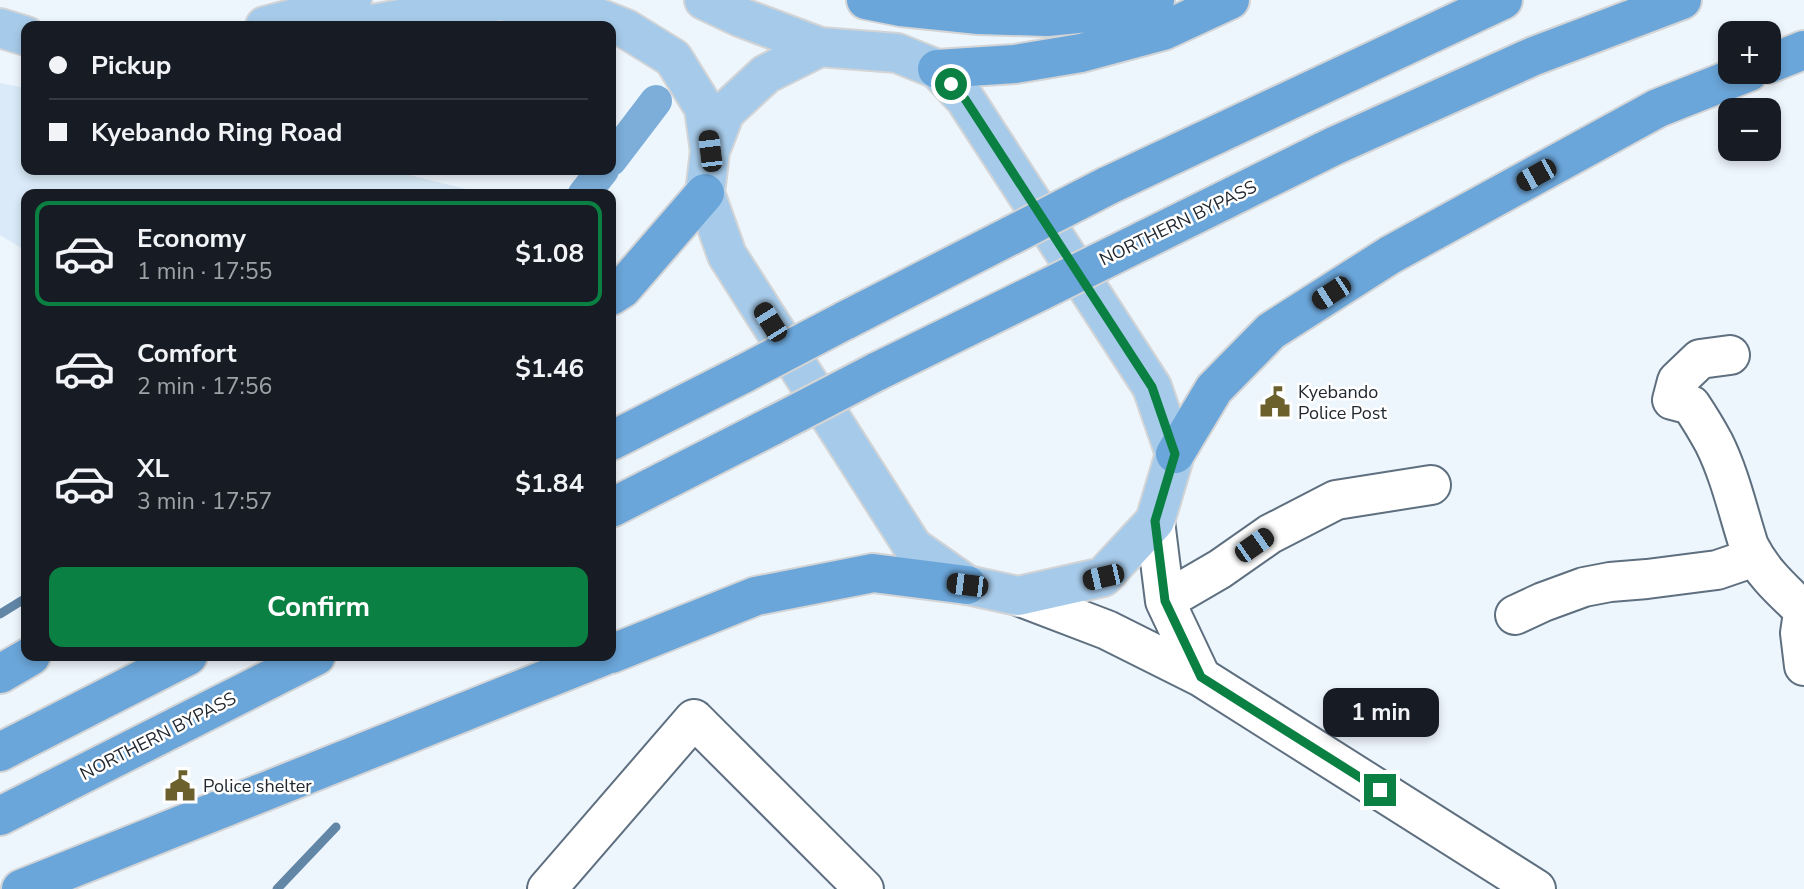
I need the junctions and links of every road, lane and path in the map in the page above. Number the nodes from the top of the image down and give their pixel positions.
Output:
1 (352, 0) edge
2 (704, 0) edge
3 (866, 0) edge
4 (1155, 0) edge
5 (1230, 0) edge
6 (1503, 0) edge
7 (1682, 0) edge
8 (284, 21) edge
9 (389, 21) edge
10 (606, 21) edge
11 (616, 25) edge
12 (0, 28) edge
13 (21, 34) edge
14 (820, 47) junction
15 (1804, 50) edge
16 (1781, 59) edge
17 (937, 69) junction
18 (1719, 84) edge
19 (710, 151) junction
20 (705, 193) junction
21 (616, 293) edge
22 (1730, 355) dead end
23 (616, 438) edge
24 (1175, 454) junction
25 (1431, 485) dead end
26 (616, 505) edge
27 (1155, 521) junction
28 (1755, 557) junction
29 (967, 585) junction
30 (1018, 596) junction
31 (1165, 601) junction
32 (1803, 607) edge
33 (1516, 615) dead end
34 (616, 652) edge
35 (22, 661) edge
36 (178, 661) edge
37 (306, 661) edge
38 (591, 661) edge
39 (1804, 666) edge
40 (0, 674) edge
41 (1201, 677) junction
42 (0, 752) edge
43 (0, 816) edge
44 (21, 889) edge
45 (547, 889) edge
46 (863, 889) edge
47 (1536, 889) edge

1 - 8 main road
2 - 14 main road
3 - 4 highway
5 - 17 highway
6 - 23 highway, bridge
7 - 26 highway, NORTHERN BYPASS, bridge
9 - 10 main road
11 - 19 main road
12 - 13 main road
14 - 17 main road
14 - 19 main road
15 - 16 highway
17 - 24 main road
18 - 24 highway
19 - 20 main road
20 - 21 highway
20 - 29 main road
22 - 28 street
24 - 27 main road
25 - 31 street
27 - 30 main road
27 - 31 street
28 - 32 street
28 - 33 street
29 - 30 main road
29 - 34 highway
30 - 41 street
31 - 41 street
32 - 39 street
35 - 40 highway
36 - 42 highway
37 - 43 highway, NORTHERN BYPASS
38 - 44 highway
41 - 47 street
45 - 46 street

